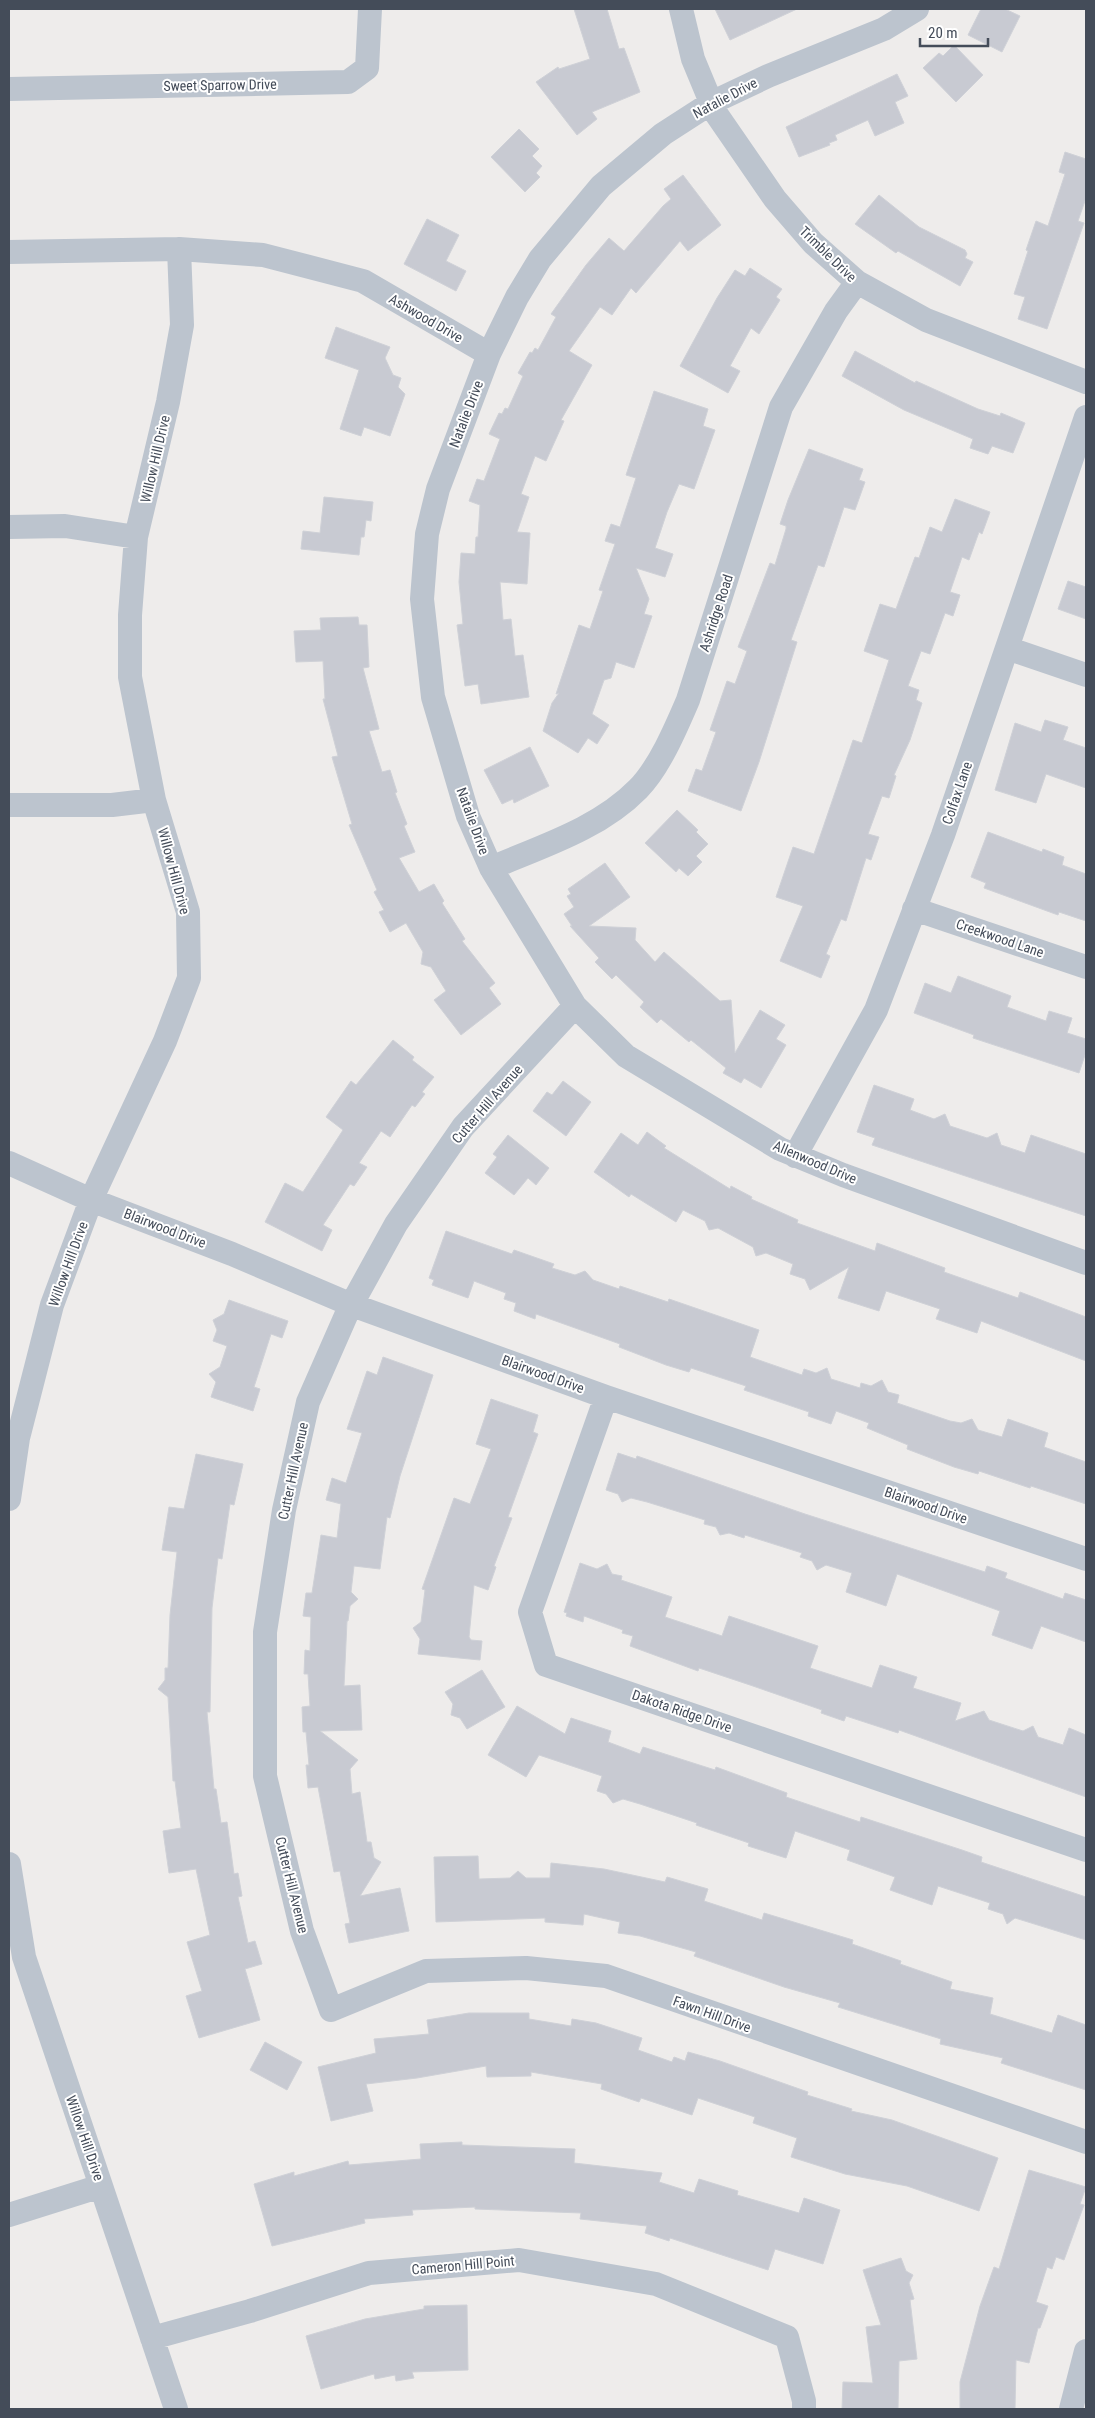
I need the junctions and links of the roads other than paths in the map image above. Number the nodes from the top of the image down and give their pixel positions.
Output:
1 (370, 9) edge
2 (681, 9) edge
3 (917, 9) edge
4 (9, 89) edge
5 (711, 103) junction
6 (179, 249) junction
7 (9, 252) edge
8 (857, 282) junction
9 (489, 354) junction
10 (1086, 382) edge
11 (1086, 417) edge
12 (9, 527) edge
13 (136, 537) junction
14 (1007, 648) junction
15 (1086, 675) edge
16 (154, 800) junction
17 (9, 805) edge
18 (490, 868) junction
19 (914, 909) junction
20 (1086, 967) edge
21 (575, 1006) junction
22 (795, 1156) junction
23 (9, 1163) edge
24 (91, 1200) junction
25 (1086, 1263) edge
26 (352, 1305) junction
27 (606, 1397) junction
28 (9, 1499) edge
29 (1086, 1559) edge
30 (1086, 1850) edge
31 (9, 1864) edge
32 (331, 2010) joint
33 (1086, 2142) edge
34 (101, 2186) junction
35 (9, 2215) edge
36 (152, 2338) junction
37 (1086, 2351) edge
38 (176, 2409) edge
39 (804, 2409) edge
40 (1071, 2409) edge

1 - 4 street, Sweet Sparrow Drive
2 - 5 street, Trimble Drive
3 - 5 street, Natalie Drive
5 - 8 street, Trimble Drive
5 - 9 street, Natalie Drive
6 - 7 street, Ashwood Drive
6 - 9 street, Ashwood Drive
6 - 13 street, Willow Hill Drive
8 - 10 street, Trimble Drive
8 - 18 street, Ashridge Road
9 - 18 street, Natalie Drive
11 - 14 street, Colfax Lane
12 - 13 street
13 - 16 street, Willow Hill Drive
14 - 15 street
14 - 19 street, Colfax Lane
16 - 17 street
16 - 24 street, Willow Hill Drive
18 - 21 street, Natalie Drive
19 - 20 street, Creekwood Lane
19 - 22 street, Colfax Lane
21 - 22 street, Allenwood Drive
21 - 26 street, Cutter Hill Avenue
22 - 25 street, Allenwood Drive
23 - 24 street, Blairwood Drive
24 - 26 street, Blairwood Drive
24 - 28 street, Willow Hill Drive
26 - 27 street, Blairwood Drive
26 - 32 street, Cutter Hill Avenue
27 - 29 street, Blairwood Drive
27 - 30 street, Dakota Ridge Drive
31 - 34 street, Willow Hill Drive
32 - 33 street, Fawn Hill Drive
34 - 35 street
34 - 36 street, Willow Hill Drive
36 - 38 street, Willow Hill Drive
36 - 39 street, Cameron Hill Point
37 - 40 street

